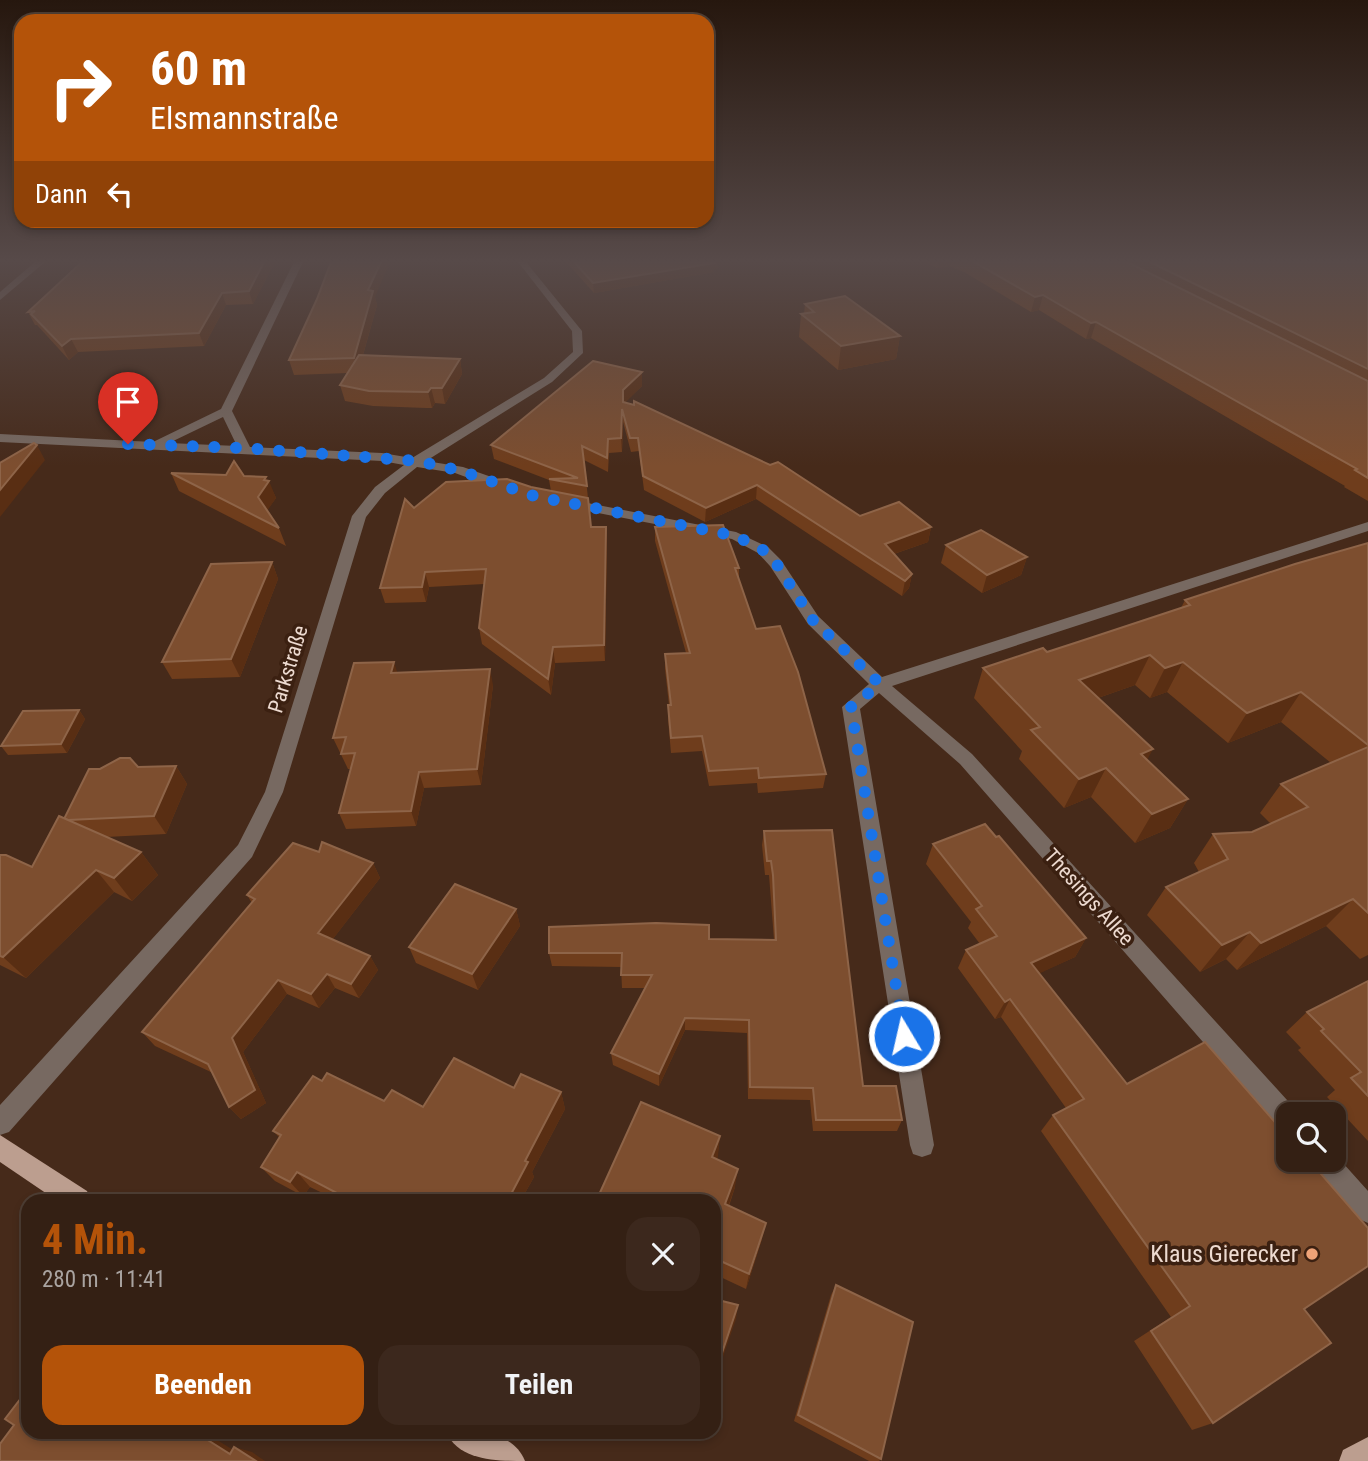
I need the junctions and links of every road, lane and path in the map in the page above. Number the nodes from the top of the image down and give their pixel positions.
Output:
1 (265, 330) edge
2 (576, 330) edge
3 (226, 411) junction
4 (0, 438) edge
5 (154, 445) junction
6 (244, 448) junction
7 (417, 461) junction
8 (522, 492) edge
9 (548, 499) edge
10 (1368, 526) edge
11 (880, 684) junction
12 (1276, 1107) edge
13 (0, 1123) edge
14 (922, 1145) dead end
15 (0, 1147) edge
16 (1335, 1172) edge
17 (69, 1194) edge
18 (1368, 1210) edge
19 (473, 1439) edge
20 (1368, 1452) edge
21 (510, 1461) edge
22 (1354, 1461) edge

1 - 3 street
2 - 7 street, Parkstraße
3 - 5 street
3 - 6 street
4 - 5 street
5 - 6 street
6 - 7 street
7 - 8 street
7 - 13 street, Parkstraße
9 - 11 street, Thesings Allee
10 - 11 street
11 - 12 street, Thesings Allee
11 - 14 street
15 - 17 main road
16 - 18 street
19 - 21 main road
20 - 22 main road

